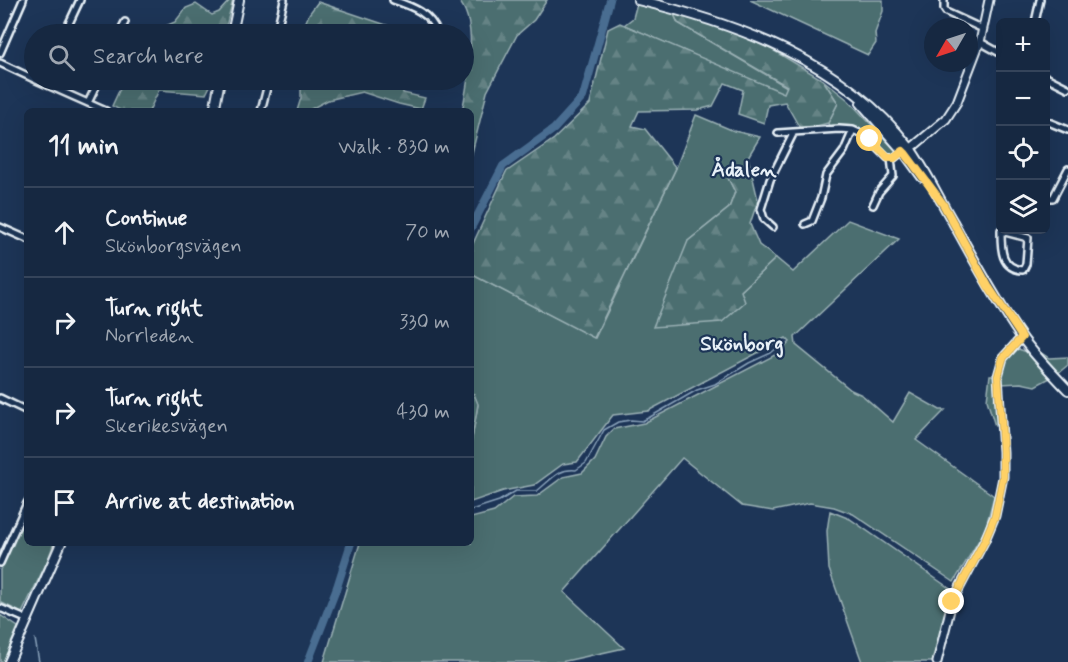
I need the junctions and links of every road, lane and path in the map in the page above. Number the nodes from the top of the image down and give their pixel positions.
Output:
1 (24, 0) edge
2 (80, 0) edge
3 (239, 0) edge
4 (284, 0) edge
5 (393, 0) edge
6 (638, 0) edge
7 (944, 0) edge
8 (989, 0) edge
9 (1040, 0) edge
10 (1036, 18) edge
11 (69, 24) edge
12 (234, 24) edge
13 (278, 24) edge
14 (433, 24) edge
15 (983, 29) junction
16 (980, 42) junction
17 (996, 51) edge
18 (0, 52) edge
19 (0, 63) edge
20 (24, 74) edge
21 (1050, 79) edge
22 (1068, 88) edge
23 (62, 90) edge
24 (94, 90) edge
25 (219, 90) edge
26 (221, 90) edge
27 (267, 90) edge
28 (88, 103) junction
29 (99, 108) edge
30 (215, 108) edge
31 (219, 108) edge
32 (262, 108) edge
33 (1050, 123) edge
34 (853, 130) junction
35 (1068, 130) edge
36 (794, 132) junction
37 (778, 133) dead end
38 (905, 149) junction
39 (891, 158) junction
40 (1068, 168) edge
41 (1050, 198) edge
42 (873, 205) dead end
43 (805, 224) dead end
44 (0, 227) edge
45 (773, 227) dead end
46 (1001, 230) edge
47 (24, 238) edge
48 (1022, 337) junction
49 (1068, 390) edge
50 (0, 398) edge
51 (24, 410) edge
52 (24, 510) edge
53 (60, 546) edge
54 (0, 562) edge
55 (0, 608) edge
56 (28, 620) junction
57 (9, 662) edge
58 (937, 662) edge

1 - 18 street
2 - 11 street
3 - 12 main road
4 - 13 street
5 - 14 street
6 - 38 main road
7 - 15 street
8 - 15 street
9 - 10 street
15 - 16 street
16 - 17 street
16 - 38 street
19 - 20 street
21 - 22 street
23 - 28 street
24 - 28 street
25 - 30 main road
26 - 31 main road
27 - 32 street
28 - 29 street
33 - 35 street
34 - 36 street
34 - 39 street
34 - 43 street
36 - 37 street
36 - 45 street
38 - 39 street
38 - 48 main road
39 - 42 street
40 - 41 street
44 - 47 street
46 - 46 street
48 - 49 main road
48 - 58 street
50 - 51 street
52 - 54 street
53 - 56 main road
55 - 56 street
56 - 57 main road

